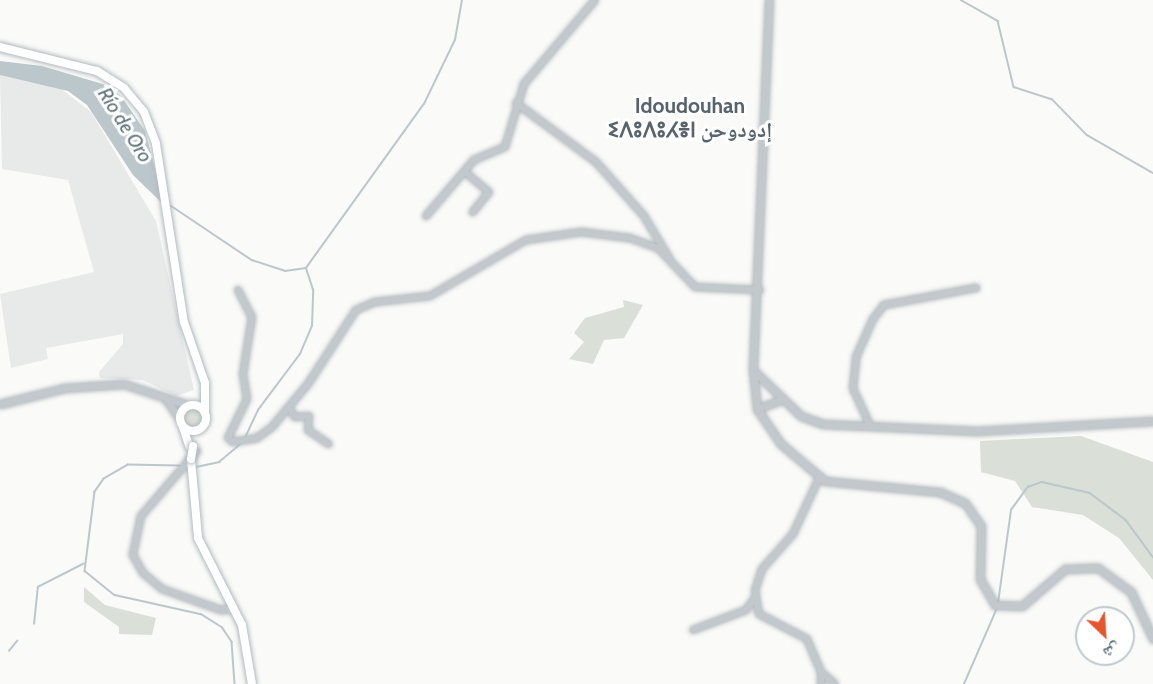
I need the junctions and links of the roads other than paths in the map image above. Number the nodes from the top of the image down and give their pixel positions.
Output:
1 (595, 0) edge
2 (769, 0) edge
3 (0, 47) edge
4 (516, 103) junction
5 (465, 172) junction
6 (473, 212) dead end
7 (426, 216) dead end
8 (669, 258) junction
9 (976, 288) dead end
10 (238, 290) dead end
11 (760, 290) junction
12 (753, 370) junction
13 (201, 371) junction
14 (164, 397) junction
15 (783, 399) junction
16 (0, 404) edge
17 (190, 405) junction
18 (289, 408) junction
19 (757, 409) junction
20 (205, 413) junction
21 (1153, 421) edge
22 (181, 422) junction
23 (869, 423) junction
24 (199, 429) junction
25 (329, 444) dead end
26 (193, 448) junction
27 (819, 478) junction
28 (756, 596) junction
29 (234, 609) junction
30 (693, 630) dead end
31 (1153, 639) edge
32 (821, 672) junction
33 (252, 684) edge
34 (821, 684) edge
35 (835, 684) edge

1 - 4 street
2 - 11 street
3 - 13 main road
4 - 5 street
4 - 8 street
5 - 6 street
5 - 7 street
8 - 11 street
8 - 18 street
9 - 23 street
10 - 18 street
11 - 12 street
12 - 15 street
12 - 19 street
13 - 17 main road
13 - 20 main road
14 - 16 street
14 - 17 street
14 - 22 street
15 - 19 street
15 - 23 street
17 - 20 main road
17 - 22 main road
18 - 25 street
19 - 27 street
20 - 24 main road
21 - 23 street
22 - 24 main road
22 - 26 main road
24 - 26 main road
26 - 29 main road, bridge
26 - 29 street
27 - 28 street
27 - 31 street
28 - 30 street
28 - 32 street
29 - 33 main road
32 - 34 street
32 - 35 street

